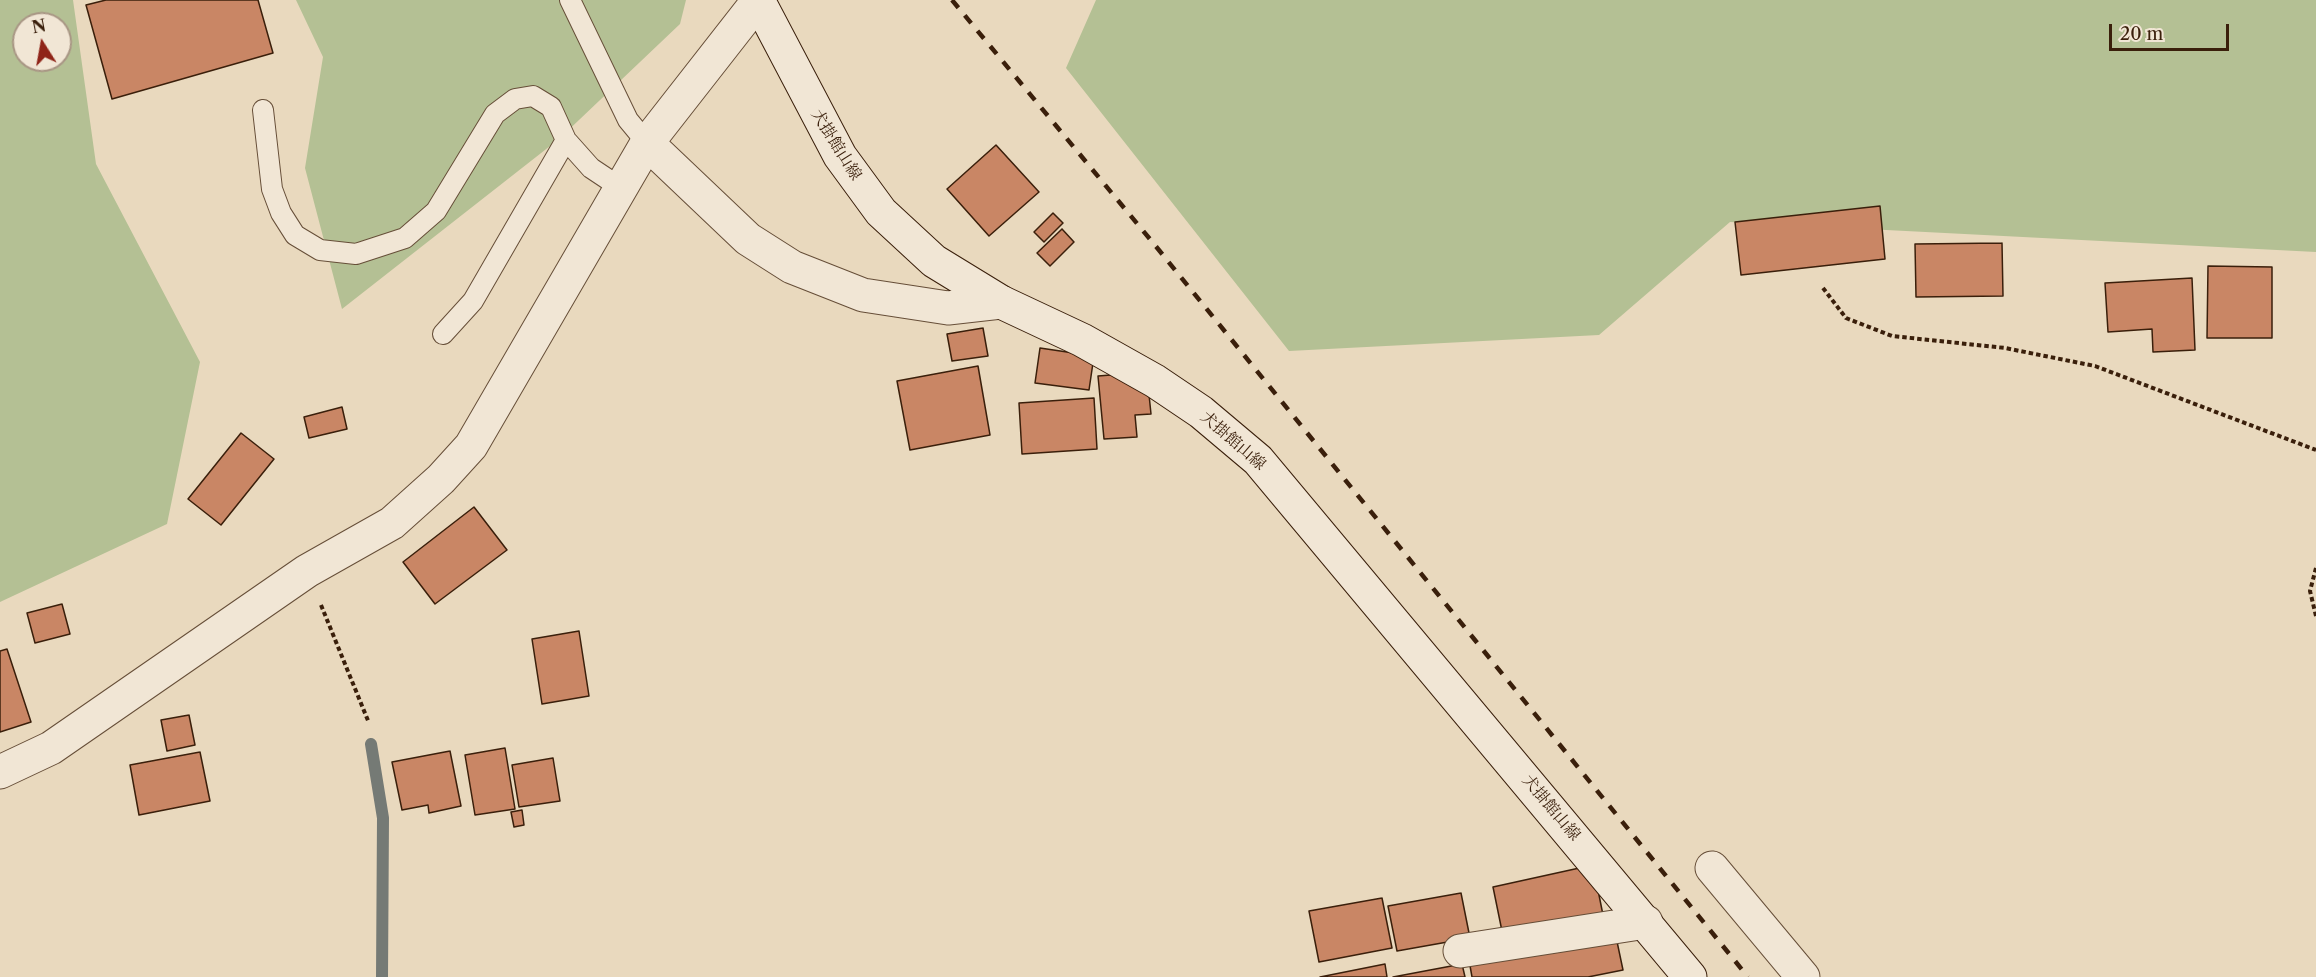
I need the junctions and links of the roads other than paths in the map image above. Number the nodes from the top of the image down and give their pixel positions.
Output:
1 (570, 0) edge
2 (758, 1) edge
3 (263, 110) dead end
4 (566, 140) junction
5 (647, 143) junction
6 (621, 188) junction
7 (1001, 302) junction
8 (443, 334) dead end
9 (0, 772) edge
10 (1712, 868) dead end
11 (1646, 922) junction
12 (1460, 951) dead end
13 (1690, 977) edge
14 (1803, 977) edge

1 - 5 lane
2 - 5 street
2 - 7 street, 犬掛館山線
3 - 4 lane
4 - 6 lane
4 - 8 lane
5 - 6 street
5 - 7 street
6 - 9 street
7 - 11 street, 犬掛館山線
10 - 14 street
11 - 12 street
11 - 13 street, 犬掛館山線

